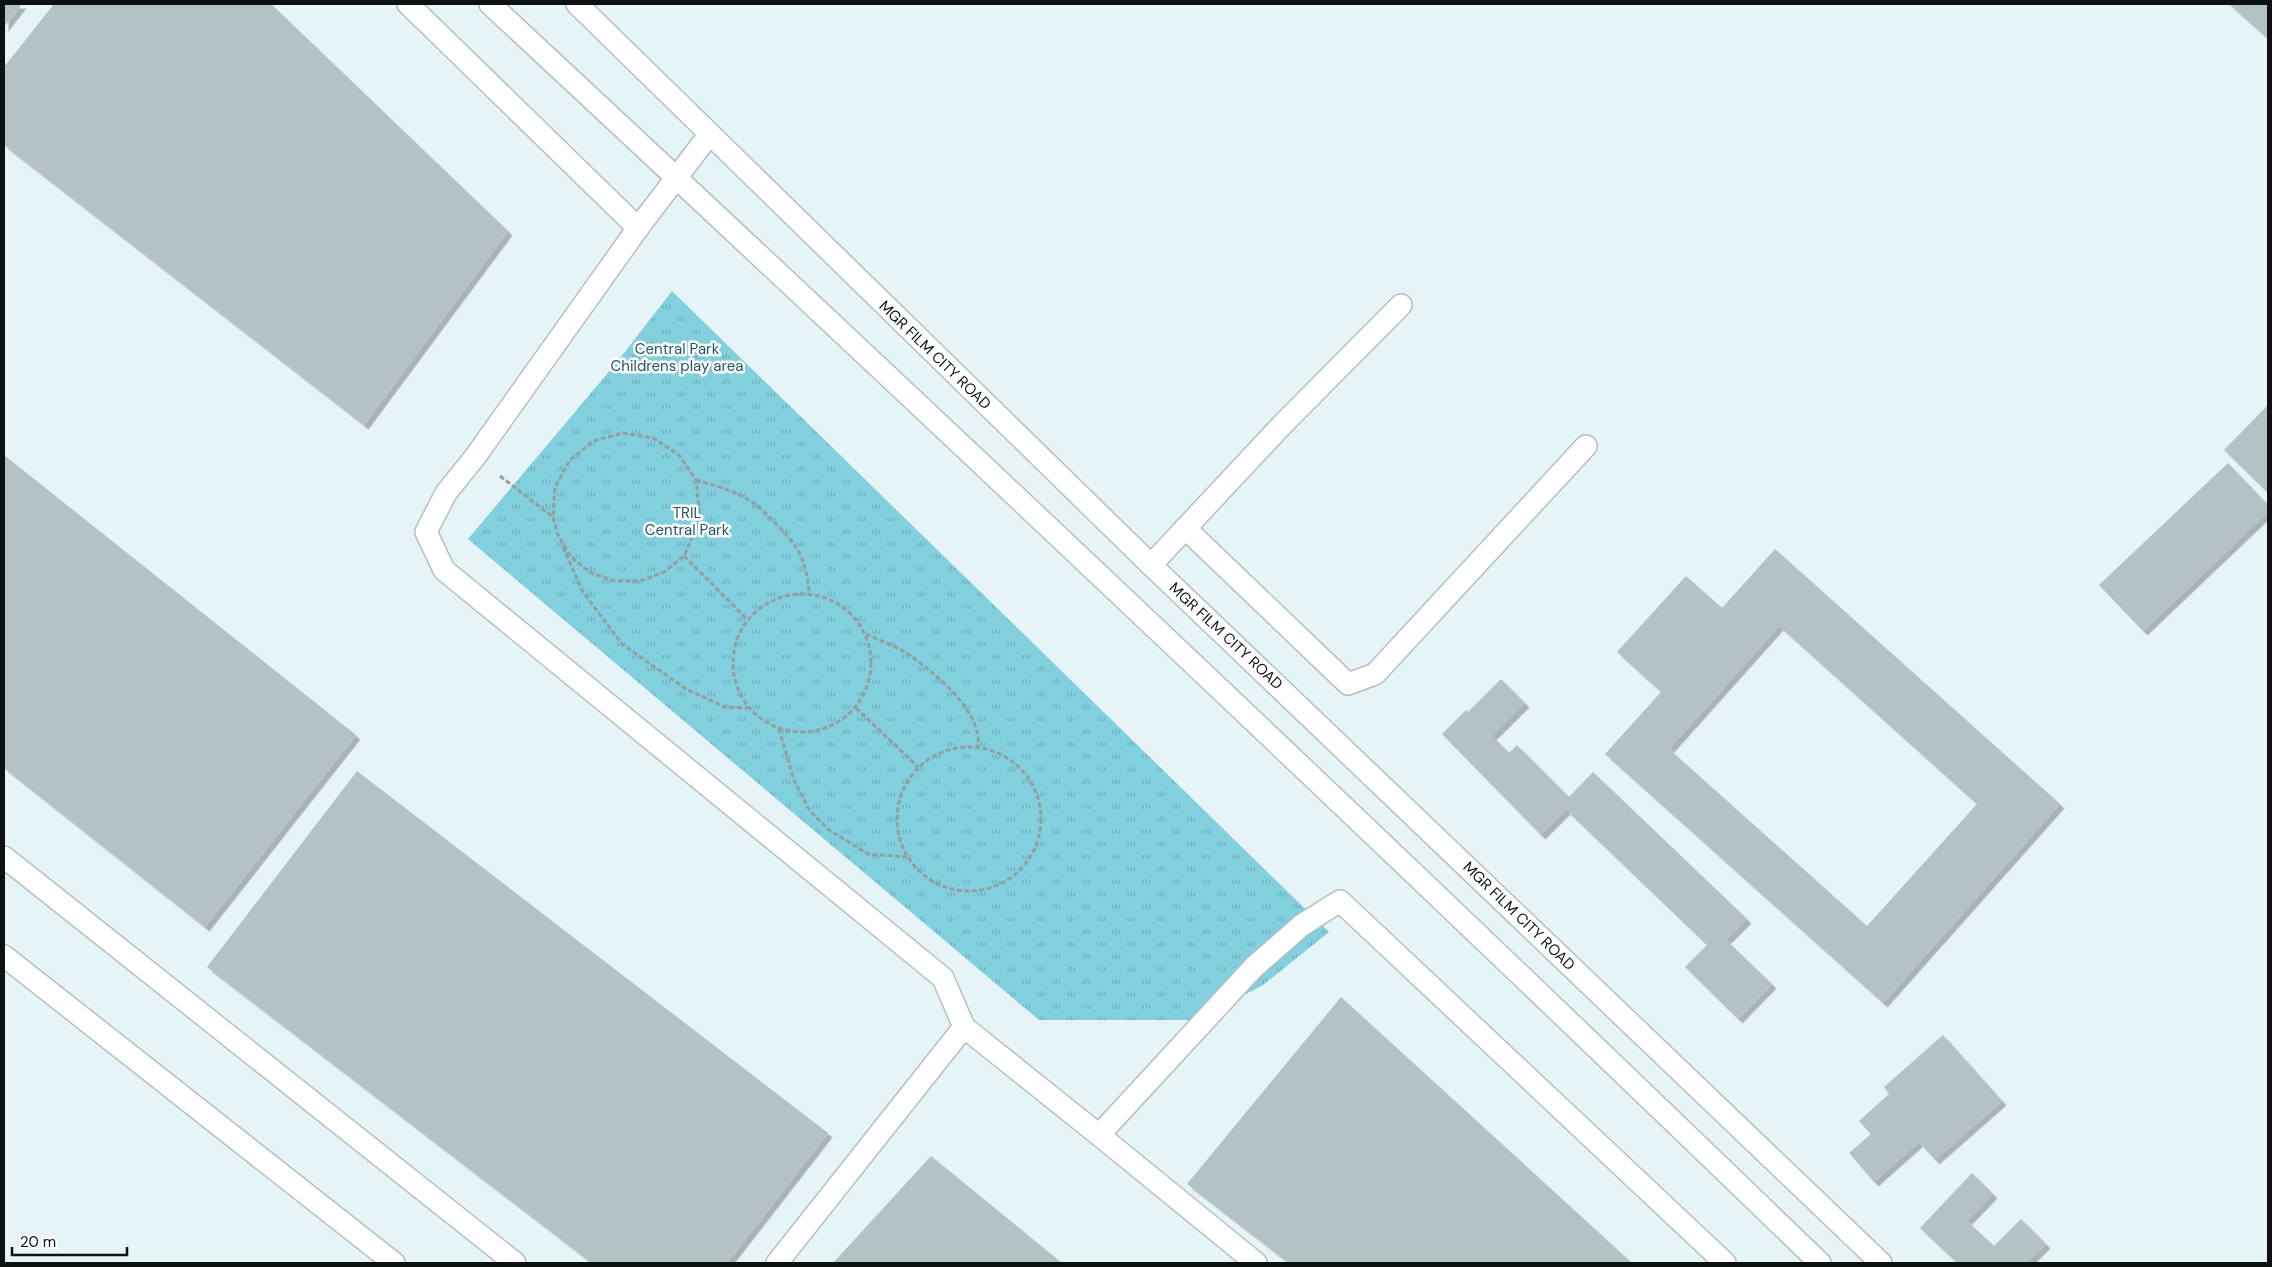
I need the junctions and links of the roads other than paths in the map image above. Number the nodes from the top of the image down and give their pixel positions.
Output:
1 (408, 4) edge
2 (490, 4) edge
3 (577, 4) edge
4 (709, 135) junction
5 (677, 179) junction
6 (638, 228) junction
7 (1401, 305) dead end
8 (1586, 446) dead end
9 (1185, 528) junction
10 (1151, 565) junction
11 (4, 857) edge
12 (4, 956) edge
13 (964, 1027) junction
14 (1099, 1135) junction
15 (394, 1263) edge
16 (515, 1263) edge
17 (777, 1263) edge
18 (1256, 1263) edge
19 (1724, 1263) edge
20 (1820, 1263) edge
21 (1880, 1263) edge

1 - 6 lane
2 - 5 lane
3 - 4 lane, MGR FILM CITY ROAD
4 - 5 lane
4 - 10 lane, MGR FILM CITY ROAD
5 - 6 lane
5 - 20 lane
6 - 13 lane
7 - 9 lane
8 - 9 lane
9 - 10 lane
10 - 21 lane, MGR FILM CITY ROAD
11 - 16 lane
12 - 15 lane
13 - 14 lane
13 - 17 lane
14 - 18 lane
14 - 19 lane

